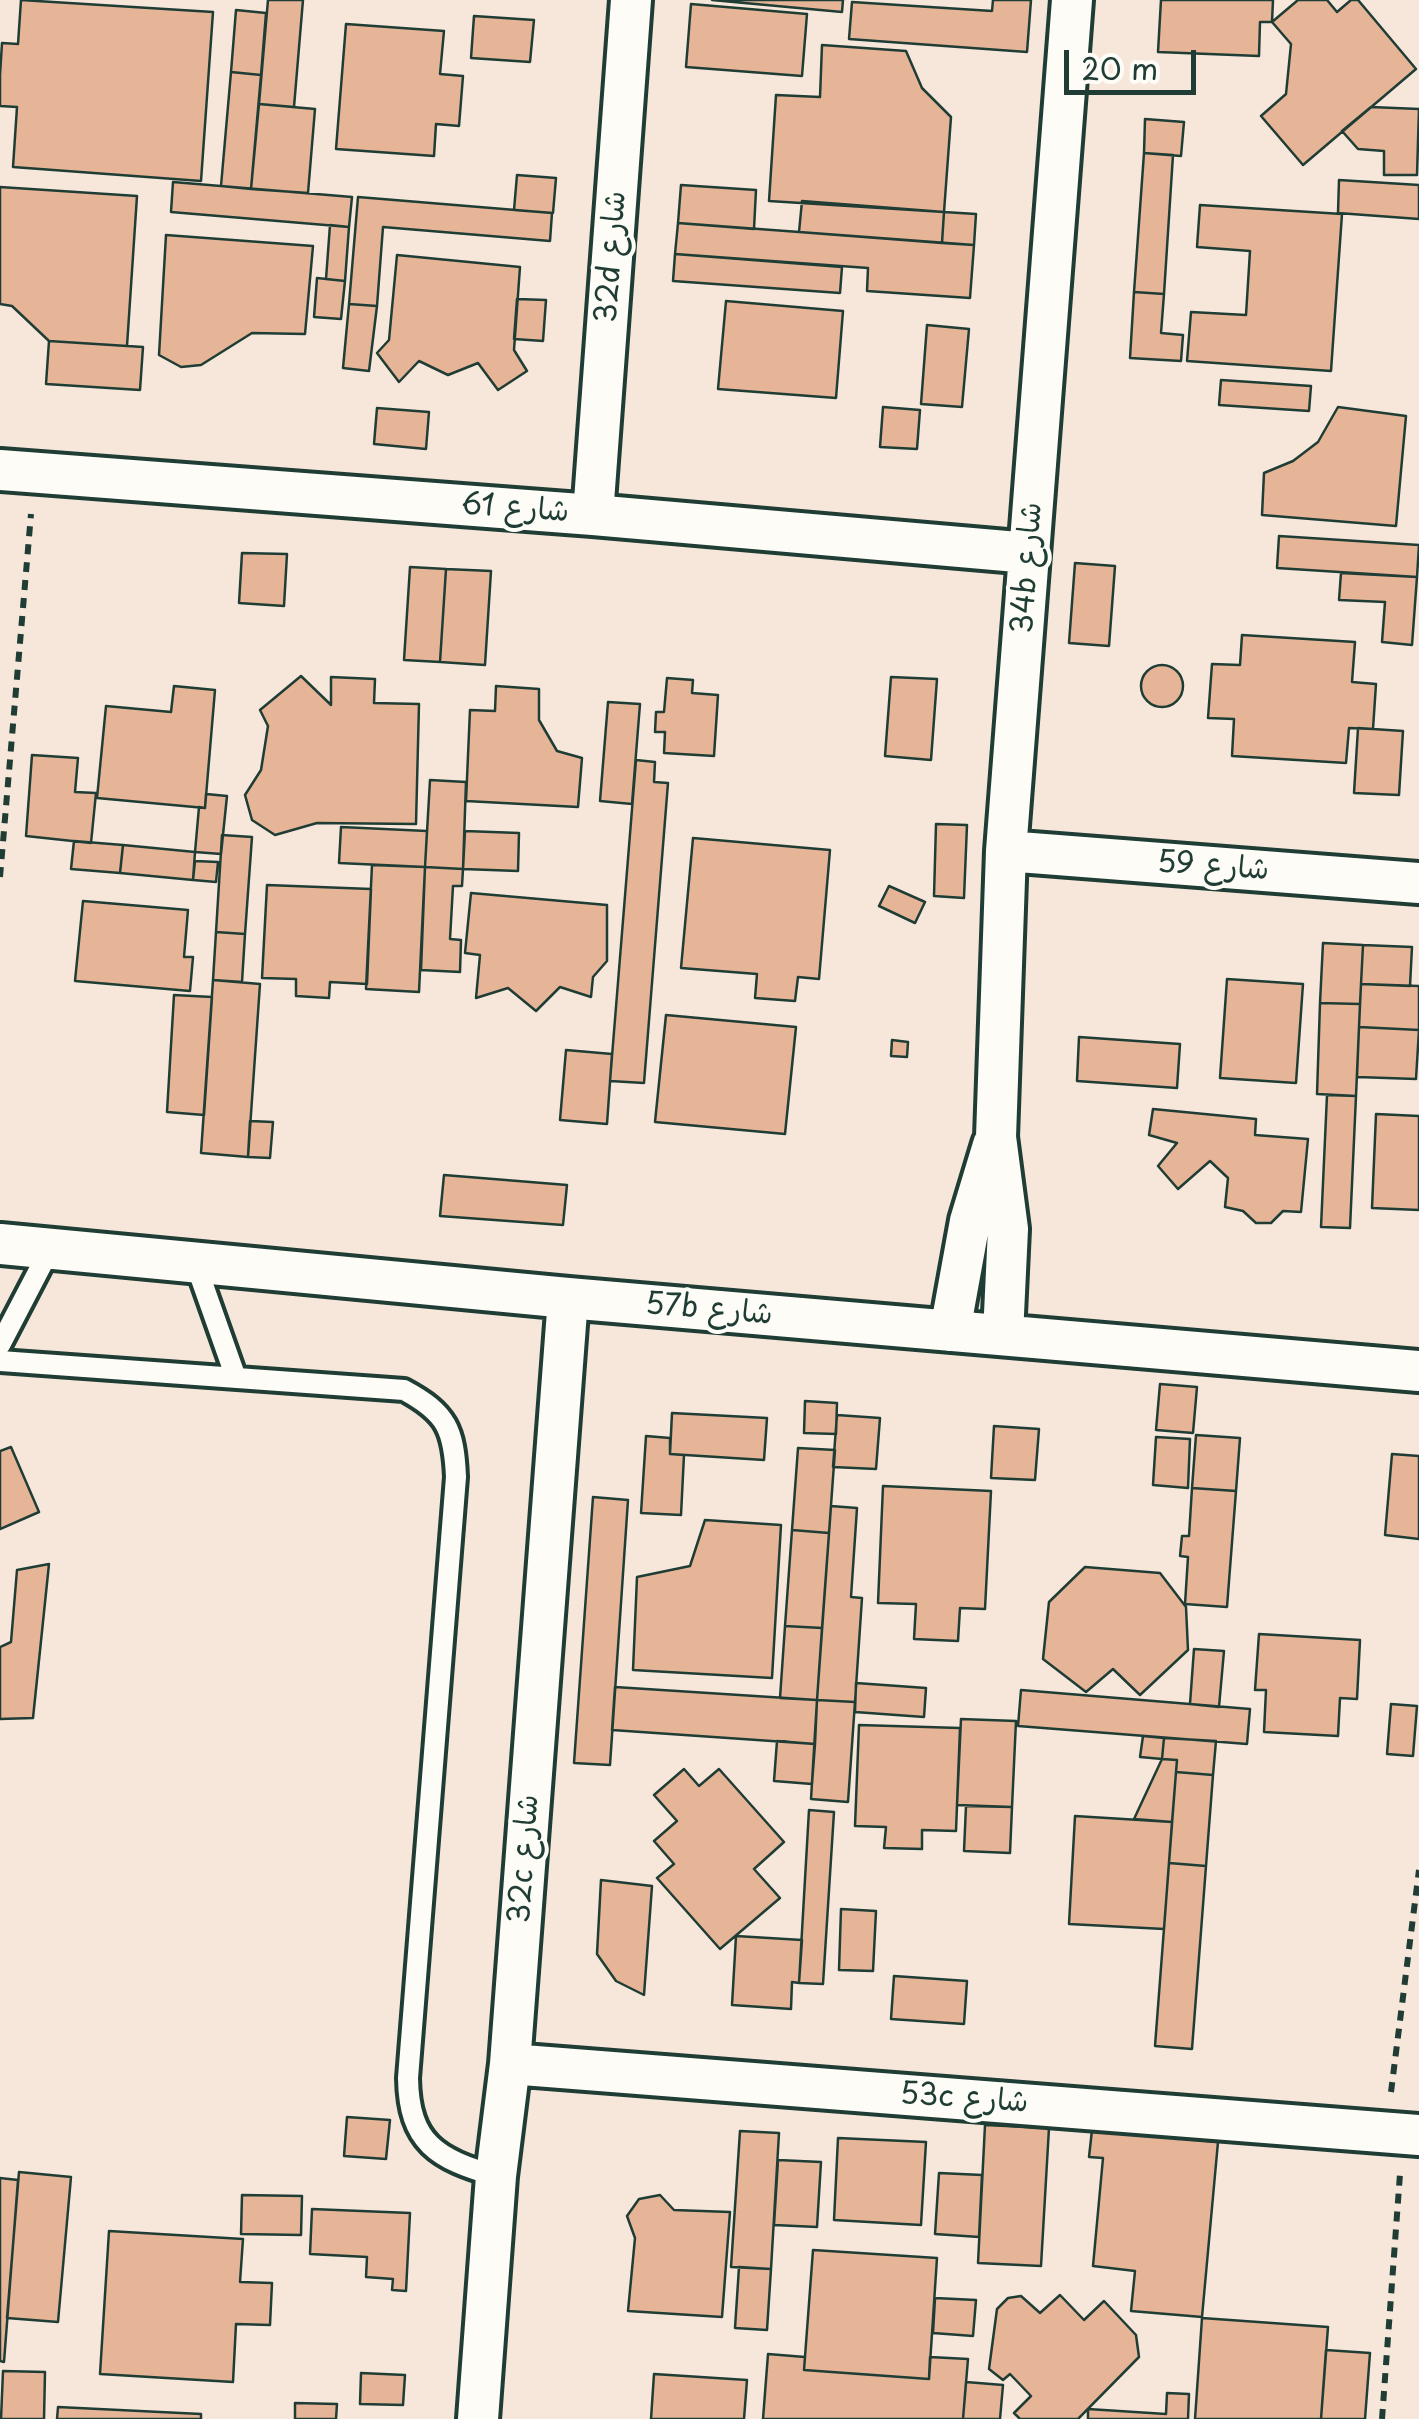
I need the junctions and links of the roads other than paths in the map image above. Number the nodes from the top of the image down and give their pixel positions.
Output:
1 (631, 0) edge
2 (1072, 0) edge
3 (17, 472) edge
4 (592, 515) junction
5 (1029, 553) junction
6 (1006, 851) junction
7 (1419, 883) edge
8 (996, 1136) junction
9 (0, 1244) edge
10 (50, 1249) junction
11 (195, 1262) junction
12 (568, 1298) junction
13 (950, 1331) junction
14 (1003, 1335) junction
15 (0, 1345) edge
16 (0, 1361) edge
17 (1419, 1371) edge
18 (236, 1378) junction
19 (510, 2064) junction
20 (1403, 2133) edge
21 (496, 2176) junction
22 (478, 2419) edge

1 - 4 street, 32d شارع
2 - 5 street, 34b شارع
3 - 4 street, شارع 61
4 - 5 street, شارع 61
5 - 6 street, 34b شارع
6 - 7 street, شارع 59
6 - 8 street, 34b شارع
8 - 13 street, 34b شارع
8 - 14 street, 34b شارع
9 - 10 street, 57b شارع
10 - 11 street, 57b شارع
10 - 15 lane
11 - 12 street, 57b شارع
11 - 18 lane
12 - 13 street, 57b شارع
12 - 19 street, 32c شارع
13 - 14 street, 57b شارع
14 - 17 street, 57b شارع
16 - 18 lane
18 - 21 lane
19 - 20 street, 53c شارع
19 - 21 street, 32c شارع
21 - 22 street, 32c شارع

